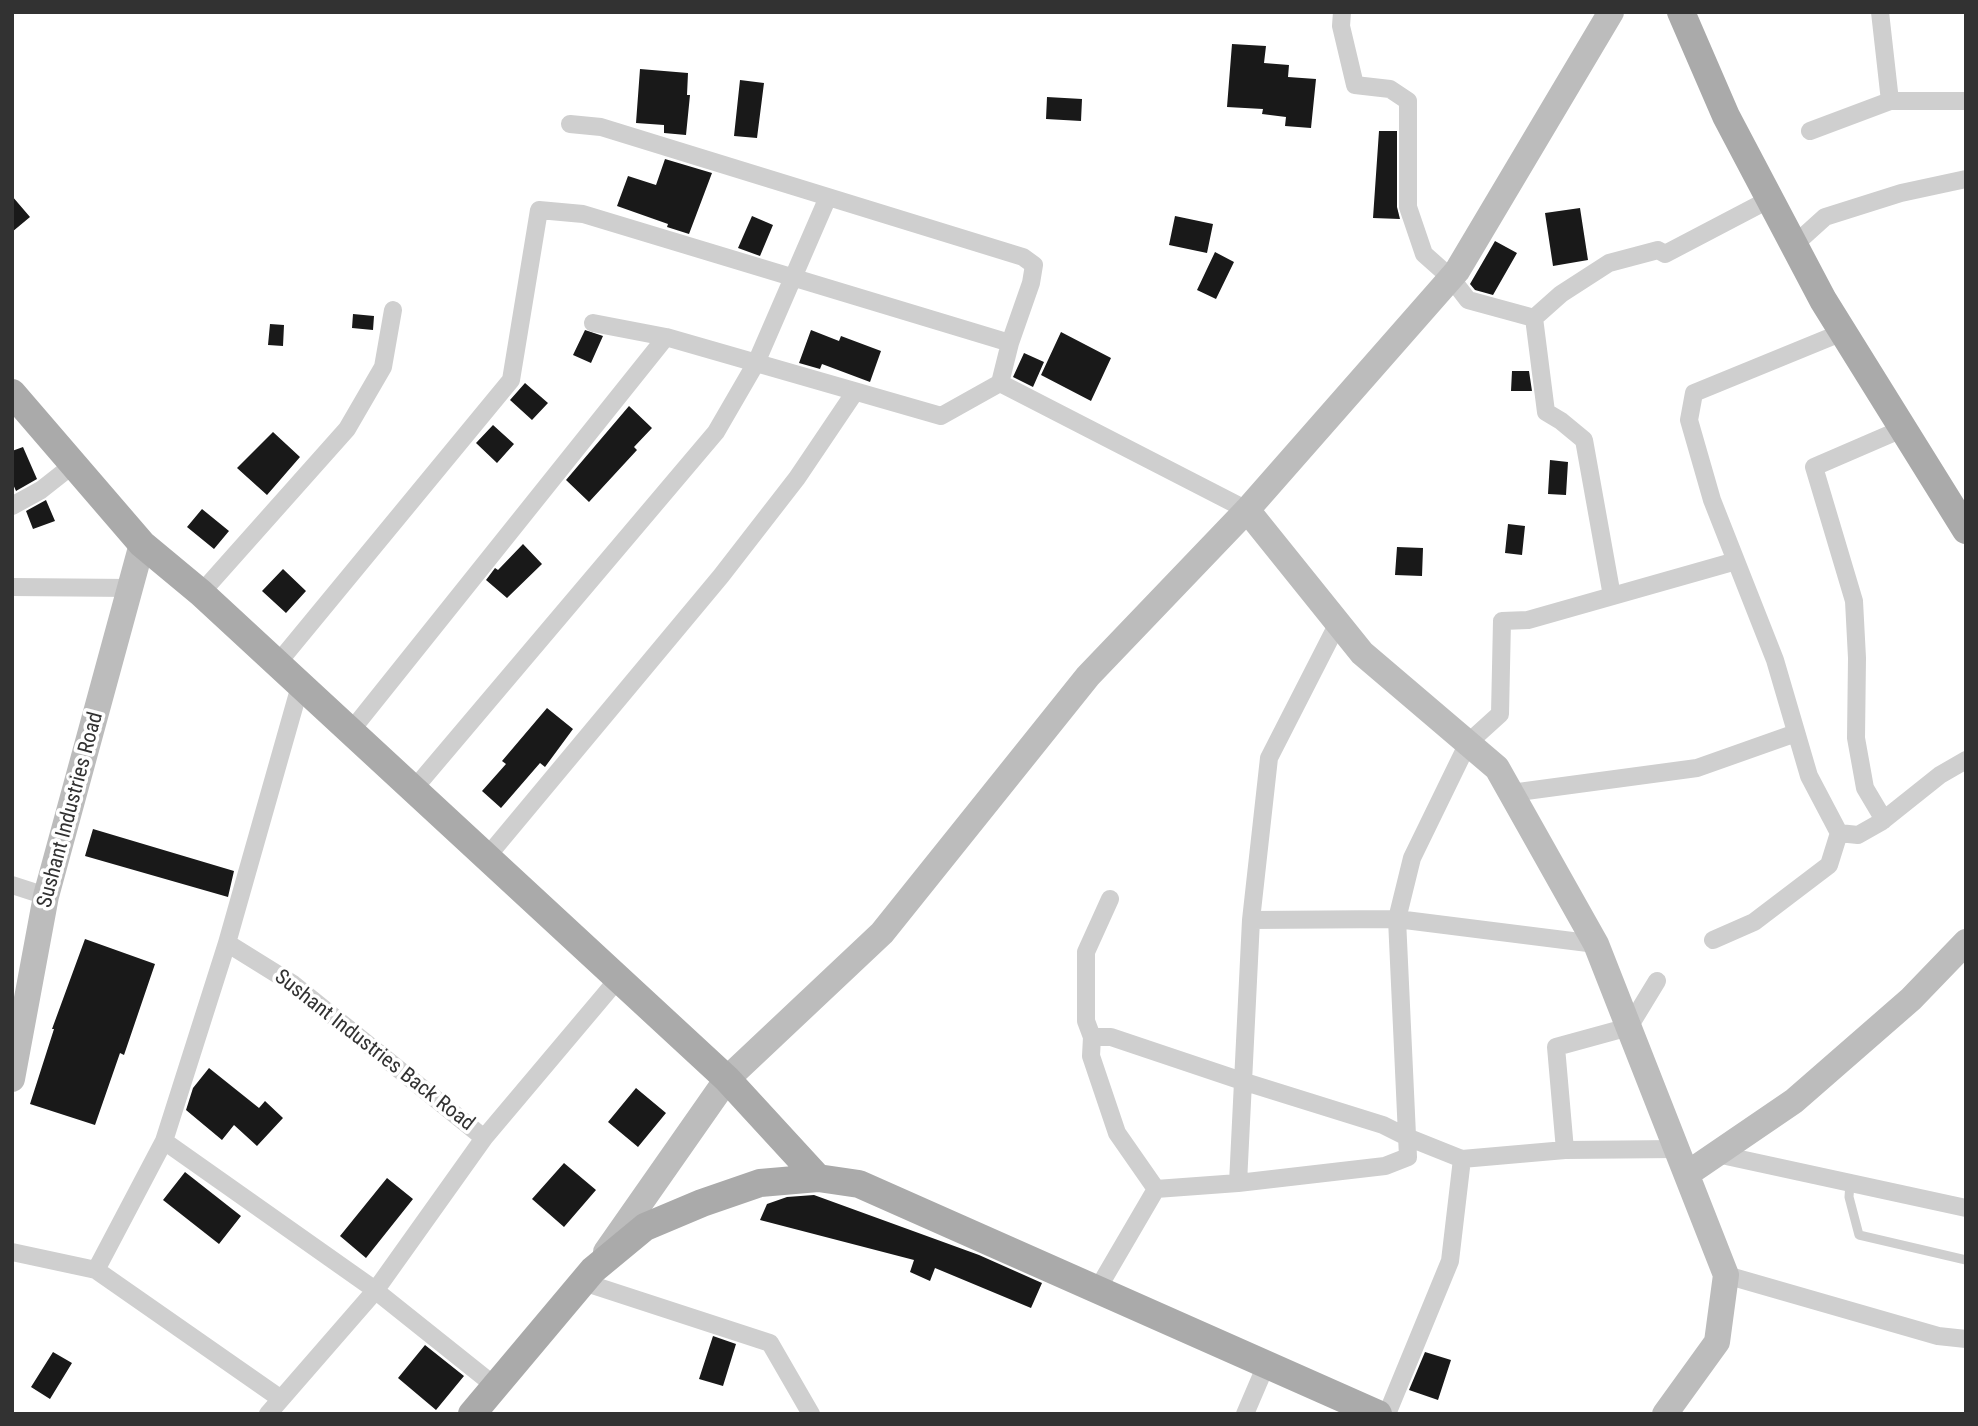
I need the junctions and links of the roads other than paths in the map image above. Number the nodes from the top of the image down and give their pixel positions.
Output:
1 (1342, 12) edge
2 (1611, 12) edge
3 (1681, 12) edge
4 (1880, 12) edge
5 (1890, 100) junction
6 (1966, 101) edge
7 (570, 124) dead end
8 (1810, 131) dead end
9 (1966, 179) edge
10 (828, 197) junction
11 (1770, 200) junction
12 (1794, 245) junction
13 (793, 278) junction
14 (1451, 278) junction
15 (393, 310) dead end
16 (1534, 318) junction
17 (593, 323) dead end
18 (1843, 332) junction
19 (666, 337) junction
20 (1010, 343) junction
21 (756, 363) junction
22 (1000, 383) junction
23 (855, 391) junction
24 (12, 393) edge
25 (1902, 429) junction
26 (74, 464) junction
27 (12, 506) edge
28 (1247, 510) junction
29 (1966, 530) edge
30 (142, 544) junction
31 (1736, 561) junction
32 (12, 587) edge
33 (131, 588) junction
34 (201, 593) junction
35 (1612, 596) junction
36 (1338, 623) junction
37 (277, 664) junction
38 (300, 686) junction
39 (350, 732) junction
40 (1796, 733) junction
41 (1468, 743) junction
42 (1966, 760) edge
43 (413, 790) junction
44 (1511, 793) junction
45 (1884, 820) junction
46 (1839, 833) junction
47 (486, 858) junction
48 (12, 885) edge
49 (46, 896) junction
50 (1110, 899) dead end
51 (1397, 919) junction
52 (1251, 920) junction
53 (1713, 940) dead end
54 (1966, 942) edge
55 (227, 943) junction
56 (1596, 944) junction
57 (618, 979) junction
58 (1657, 981) dead end
59 (1629, 1027) junction
60 (1092, 1037) junction
61 (12, 1079) edge
62 (727, 1079) junction
63 (1242, 1081) junction
64 (484, 1138) junction
65 (1406, 1138) junction
66 (164, 1141) junction
67 (1677, 1149) junction
68 (1564, 1150) junction
69 (1717, 1154) junction
70 (1462, 1159) junction
71 (1687, 1174) junction
72 (818, 1178) junction
73 (1850, 1183) junction
74 (1238, 1184) junction
75 (1156, 1189) junction
76 (1966, 1208) edge
77 (12, 1252) edge
78 (1966, 1260) edge
79 (96, 1270) junction
80 (1726, 1275) junction
81 (588, 1276) junction
82 (1097, 1290) junction
83 (375, 1291) junction
84 (1966, 1339) edge
85 (1266, 1365) junction
86 (495, 1386) junction
87 (281, 1399) junction
88 (268, 1414) edge
89 (472, 1414) edge
90 (811, 1414) edge
91 (1245, 1414) edge
92 (1378, 1414) edge
93 (1387, 1414) edge
94 (1665, 1414) edge

1 - 14 street
2 - 14 street
3 - 11 main road
4 - 5 street
5 - 6 street
5 - 8 street
7 - 10 street
9 - 12 street
10 - 13 street
10 - 20 street
11 - 12 main road
11 - 16 street
12 - 18 main road
13 - 20 street
13 - 21 street
13 - 37 street
14 - 16 street
14 - 28 street
15 - 34 street
16 - 35 street
17 - 19 street
18 - 25 main road
18 - 31 street
19 - 21 street
19 - 39 street
20 - 22 street
21 - 23 street
21 - 43 street
22 - 23 street
22 - 28 street
23 - 47 street
24 - 26 main road
25 - 29 main road
25 - 45 street
26 - 27 street
26 - 30 main road
28 - 36 street
28 - 62 street
30 - 33 street, Sushant Industries Road
30 - 34 main road
31 - 35 street
31 - 40 street
32 - 33 street
33 - 49 street, Sushant Industries Road
34 - 37 main road
35 - 41 street
36 - 41 street
36 - 52 street
37 - 38 main road
38 - 39 main road
38 - 55 street
39 - 43 main road
40 - 44 street
40 - 46 street
41 - 44 street
41 - 51 street
42 - 45 street
43 - 47 main road
44 - 56 street
45 - 46 street
46 - 53 street
47 - 57 main road
48 - 49 street
49 - 61 street, Sushant Industries Road
50 - 60 street
51 - 52 street
51 - 56 street
51 - 65 street
52 - 63 street
54 - 69 street
55 - 64 street, Sushant Industries Back Road
55 - 66 street
56 - 59 street
57 - 62 main road
57 - 64 street, Sushant Industries Back Road
58 - 59 street
59 - 67 street
59 - 68 street
60 - 63 street
60 - 75 street
62 - 72 main road
62 - 81 street
63 - 65 street
63 - 74 street
64 - 83 street, Sushant Industries Back Road
65 - 70 street
65 - 74 street
66 - 79 street
66 - 83 street
67 - 68 street
67 - 71 street
68 - 70 street
69 - 71 street
69 - 73 street
70 - 93 street
71 - 80 street
72 - 81 main road
72 - 82 main road
73 - 76 street
73 - 78 lane
74 - 75 street
75 - 82 street
77 - 79 street
79 - 87 street
80 - 84 street
80 - 94 street
81 - 86 main road
81 - 90 street
82 - 85 main road
83 - 86 street
83 - 87 street, Sushant Industries Back Road
85 - 91 street
85 - 92 main road
86 - 89 main road
87 - 88 street, Sushant Industries Back Road

